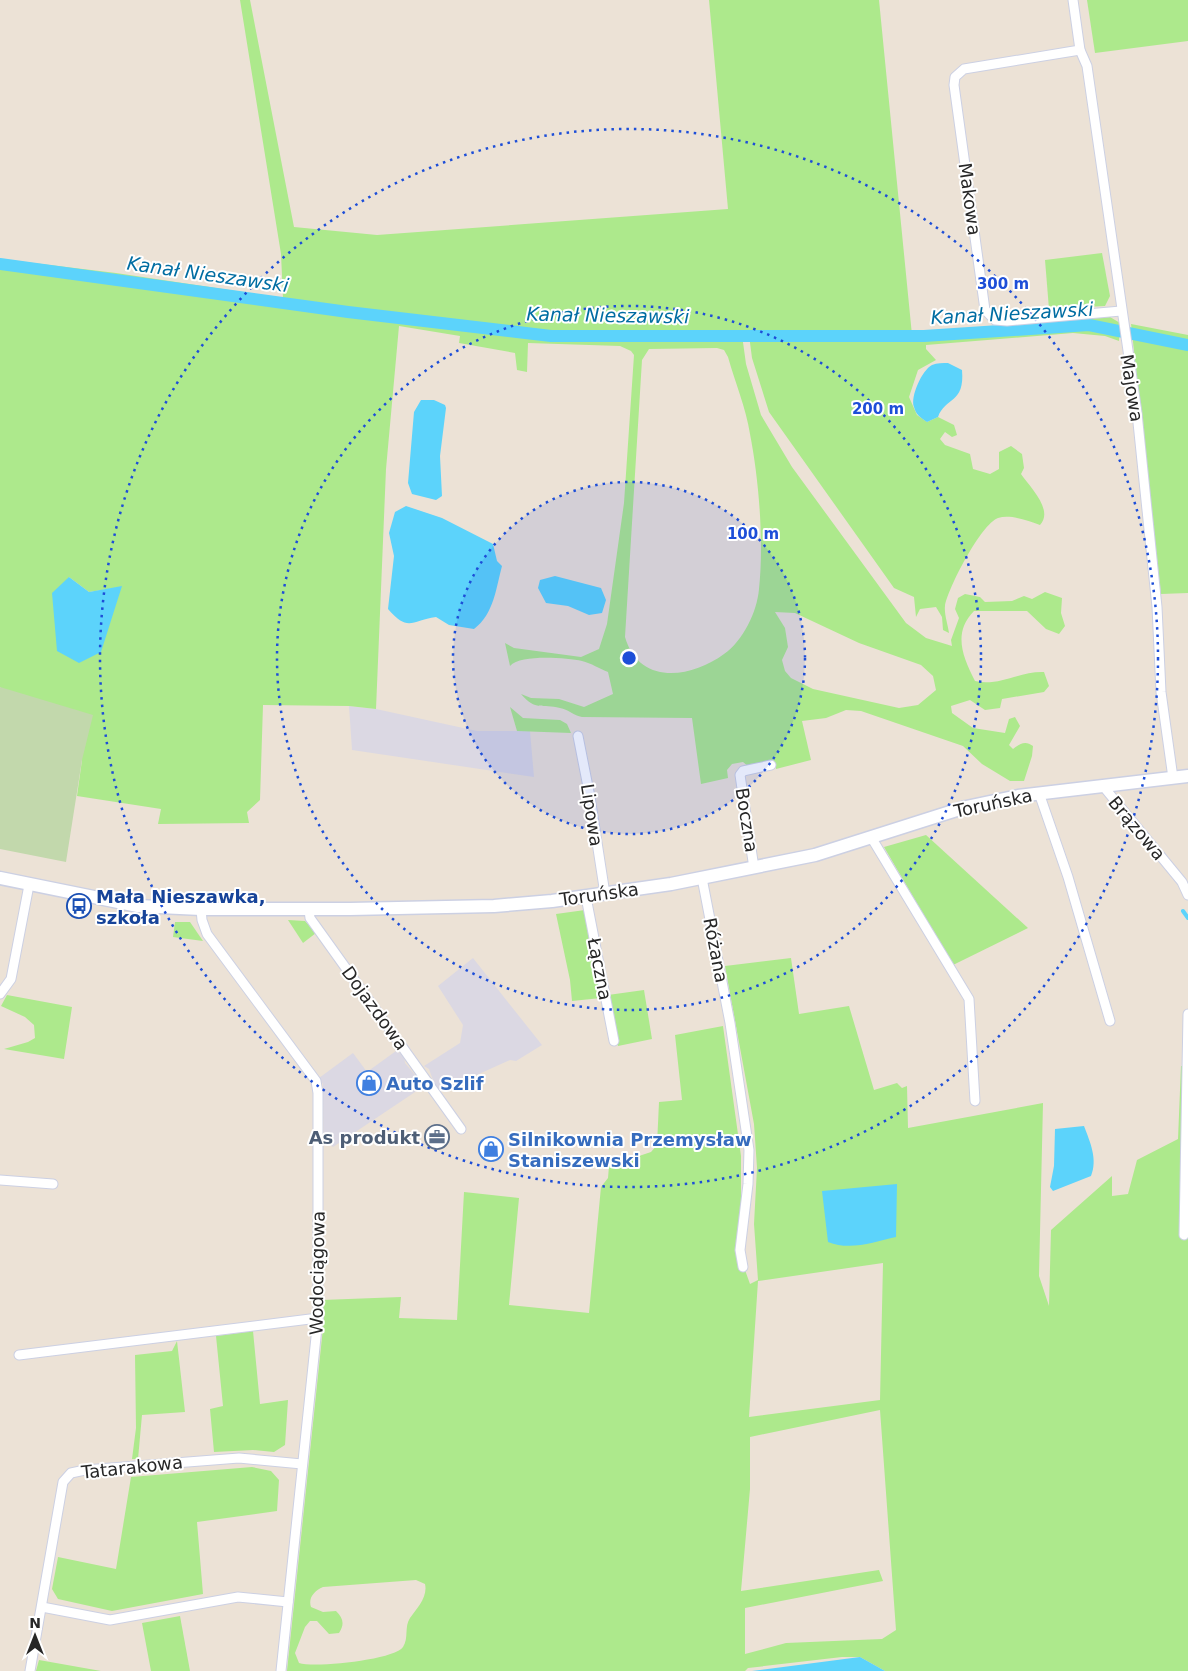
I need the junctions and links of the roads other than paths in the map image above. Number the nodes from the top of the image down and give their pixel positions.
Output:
1 (1073, 0) edge
2 (1080, 50) junction
3 (1121, 311) junction
4 (578, 736) dead end
5 (771, 765) dead end
6 (1188, 776) edge
7 (1174, 778) junction
8 (1103, 786) junction
9 (1039, 794) junction
10 (871, 837) junction
11 (754, 868) junction
12 (0, 878) edge
13 (702, 878) junction
14 (29, 885) junction
15 (605, 894) junction
16 (1188, 895) edge
17 (586, 897) junction
18 (201, 909) junction
19 (309, 910) junction
20 (0, 994) edge
21 (1188, 1014) edge
22 (1110, 1021) dead end
23 (614, 1041) dead end
24 (976, 1101) dead end
25 (462, 1129) dead end
26 (0, 1180) edge
27 (53, 1184) dead end
28 (1184, 1235) dead end
29 (743, 1267) dead end
30 (318, 1318) junction
31 (19, 1355) dead end
32 (302, 1464) junction
33 (288, 1602) junction
34 (42, 1607) junction
35 (30, 1671) edge
36 (282, 1671) edge

1 - 2 street, Majowa
2 - 3 street, Majowa
2 - 3 street, Makowa
3 - 7 street, Majowa
4 - 15 street, Lipowa
5 - 11 street, Boczna
6 - 7 main road, Toruńska
7 - 8 main road, Toruńska
8 - 9 main road, Toruńska
8 - 16 street, Brązowa
9 - 10 main road, Toruńska
9 - 22 street
10 - 11 main road, Toruńska
10 - 24 street
11 - 13 main road, Toruńska
12 - 14 main road, Toruńska
13 - 15 main road, Toruńska
13 - 29 street, Różana
14 - 18 main road, Toruńska
14 - 20 street
15 - 17 main road, Toruńska
17 - 19 main road, Toruńska
17 - 23 street, Łączna
18 - 19 main road, Toruńska
18 - 30 street, Wodociągowa
19 - 25 street, Dojazdowa
21 - 28 street
26 - 27 street
30 - 31 street
30 - 32 street, Wodociągowa
32 - 33 street, Wodociągowa
32 - 34 street, Tatarakowa
33 - 34 street
33 - 36 street, Wodociągowa
34 - 35 street, Tatarakowa

